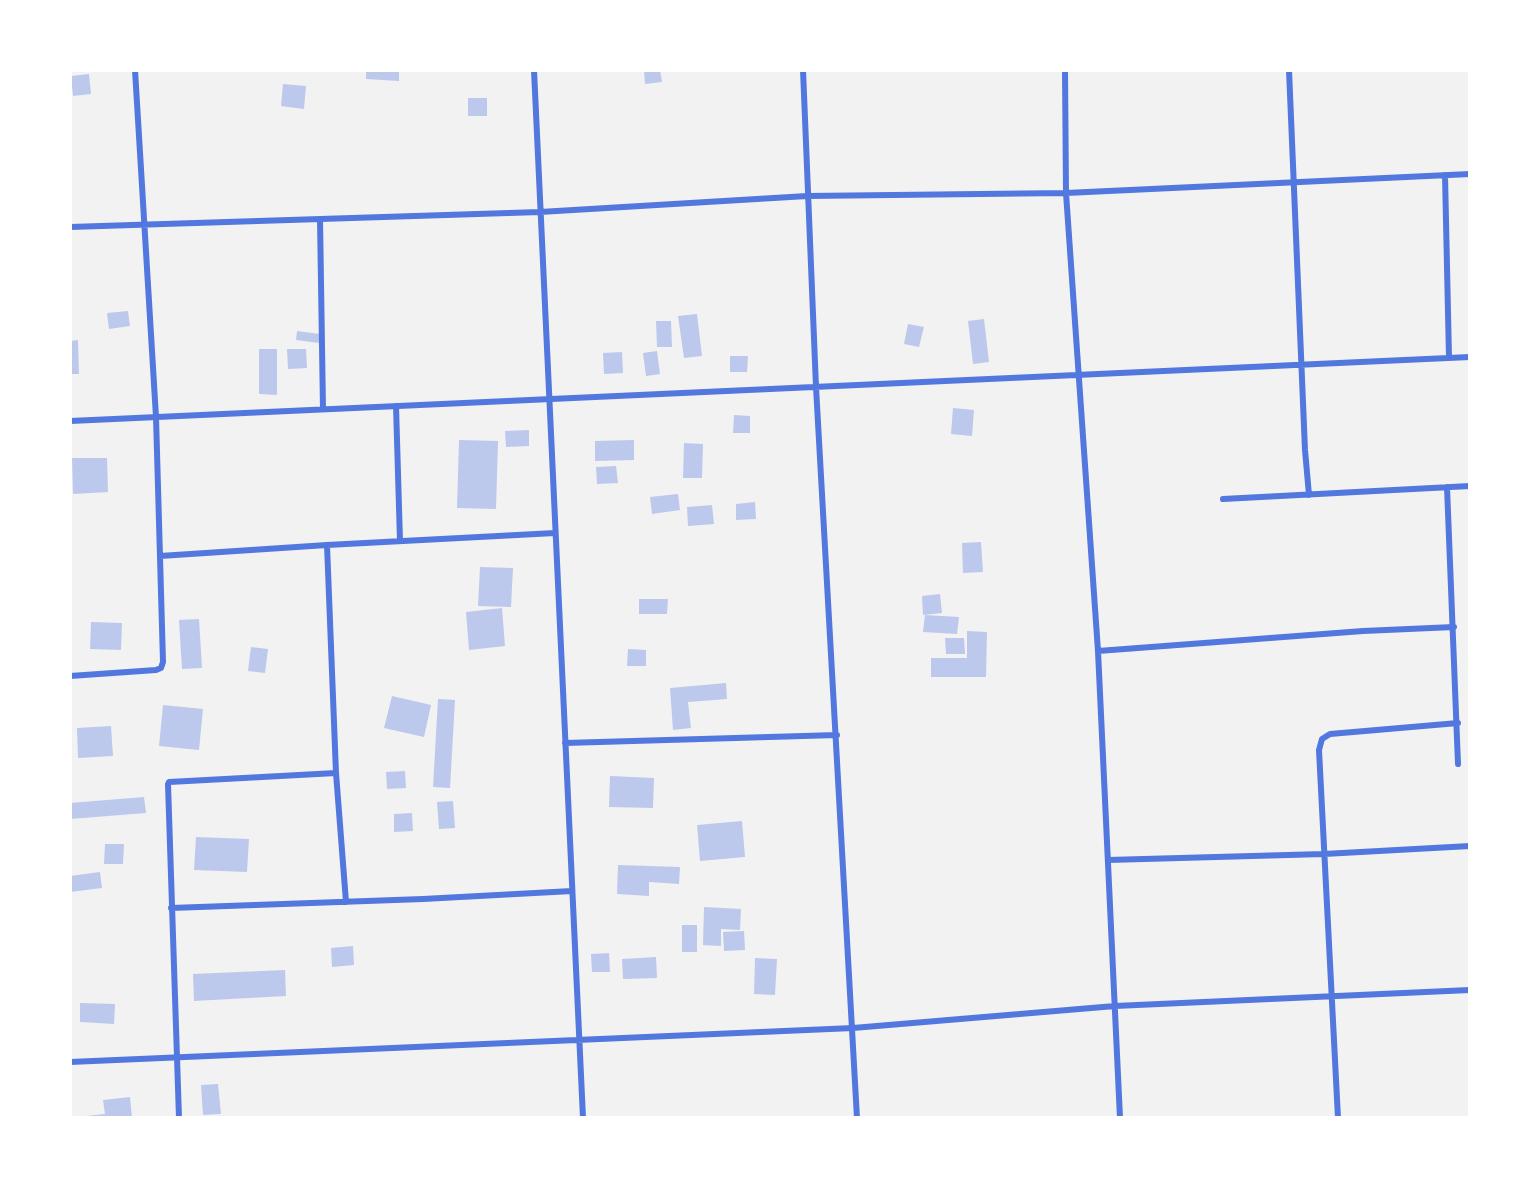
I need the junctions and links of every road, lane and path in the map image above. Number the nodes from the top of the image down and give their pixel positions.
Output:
1 (135, 70) edge
2 (534, 70) edge
3 (803, 70) edge
4 (1065, 70) edge
5 (1289, 70) edge
6 (1470, 174) edge
7 (1444, 175) junction
8 (1294, 183) junction
9 (1066, 193) junction
10 (807, 196) junction
11 (540, 212) junction
12 (320, 219) junction
13 (146, 225) junction
14 (70, 227) edge
15 (1470, 357) edge
16 (1449, 358) junction
17 (1302, 365) junction
18 (1078, 375) junction
19 (816, 387) junction
20 (549, 399) junction
21 (396, 406) junction
22 (323, 409) junction
23 (156, 417) junction
24 (70, 421) edge
25 (1470, 486) edge
26 (1447, 487) junction
27 (1309, 495) junction
28 (1223, 499) dead end
29 (555, 533) junction
30 (400, 541) junction
31 (327, 545) junction
32 (160, 556) junction
33 (1454, 627) junction
34 (1098, 651) junction
35 (70, 676) edge
36 (1458, 723) junction
37 (837, 735) junction
38 (565, 743) junction
39 (1458, 764) dead end
40 (336, 773) junction
41 (1470, 846) edge
42 (1324, 854) junction
43 (1108, 860) junction
44 (572, 891) junction
45 (346, 902) junction
46 (171, 908) junction
47 (1470, 990) edge
48 (1332, 996) junction
49 (1115, 1006) junction
50 (853, 1028) junction
51 (579, 1040) junction
52 (177, 1057) junction
53 (70, 1062) edge
54 (179, 1118) edge
55 (583, 1118) edge
56 (857, 1118) edge
57 (1120, 1118) edge
58 (1338, 1118) edge

1 - 13 street
2 - 11 street
3 - 10 street
4 - 9 street
5 - 8 street
6 - 7 street
7 - 8 street
7 - 16 street
8 - 9 street
8 - 17 street
9 - 10 street
9 - 18 street
10 - 11 street
10 - 19 street
11 - 12 street
11 - 20 street
12 - 13 street
12 - 22 street
13 - 14 street
13 - 23 street
15 - 16 street
16 - 17 street
17 - 18 street
17 - 27 street
18 - 19 street
18 - 34 street
19 - 20 street
19 - 37 street
20 - 21 street
20 - 29 street
21 - 22 street
21 - 30 street
22 - 23 street
23 - 24 street
23 - 32 street
25 - 26 street
26 - 27 street
26 - 33 street
27 - 28 street
29 - 30 street
29 - 38 street
30 - 31 street
31 - 32 street
31 - 40 street
32 - 35 street
33 - 34 street
33 - 36 street
34 - 43 street
36 - 39 street
36 - 42 street
37 - 38 street
37 - 50 street
38 - 44 street
40 - 45 street
40 - 46 street
41 - 42 street
42 - 43 street
42 - 48 street
43 - 49 street
44 - 45 street
44 - 51 street
45 - 46 street
46 - 52 street
47 - 48 street
48 - 49 street
48 - 58 street
49 - 50 street
49 - 57 street
50 - 51 street
50 - 56 street
51 - 52 street
51 - 55 street
52 - 53 street
52 - 54 street

